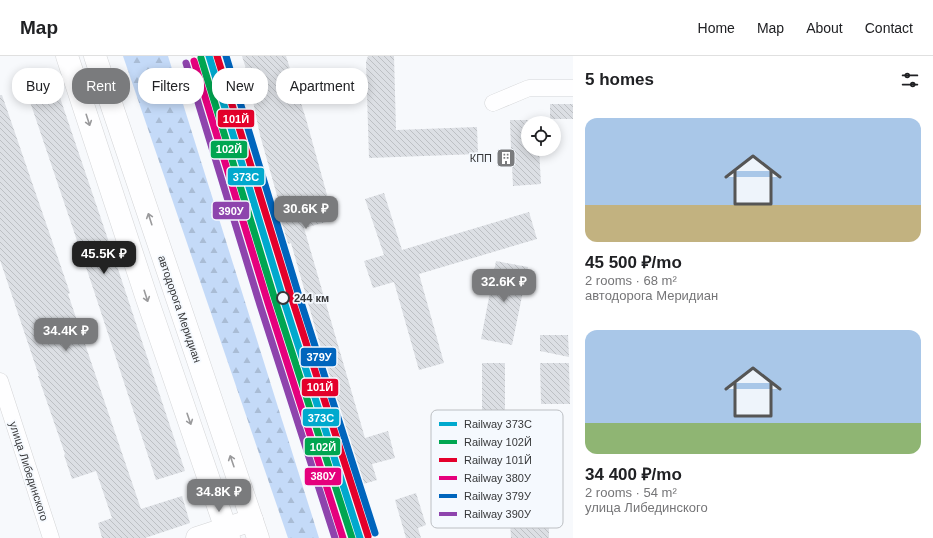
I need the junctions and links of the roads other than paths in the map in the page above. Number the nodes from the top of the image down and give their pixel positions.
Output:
1 (67, 56) edge
2 (96, 56) edge
3 (573, 88) edge
4 (493, 103) dead end
5 (0, 381) edge
6 (255, 529) edge
7 (228, 533) edge
8 (51, 538) edge
9 (197, 538) edge

1 -> 7 main road
6 -> 2 main road, автодорога Меридиан
3 - 4 street
5 - 8 street, улица Либединского
6 - 7 main road
7 - 9 main road

